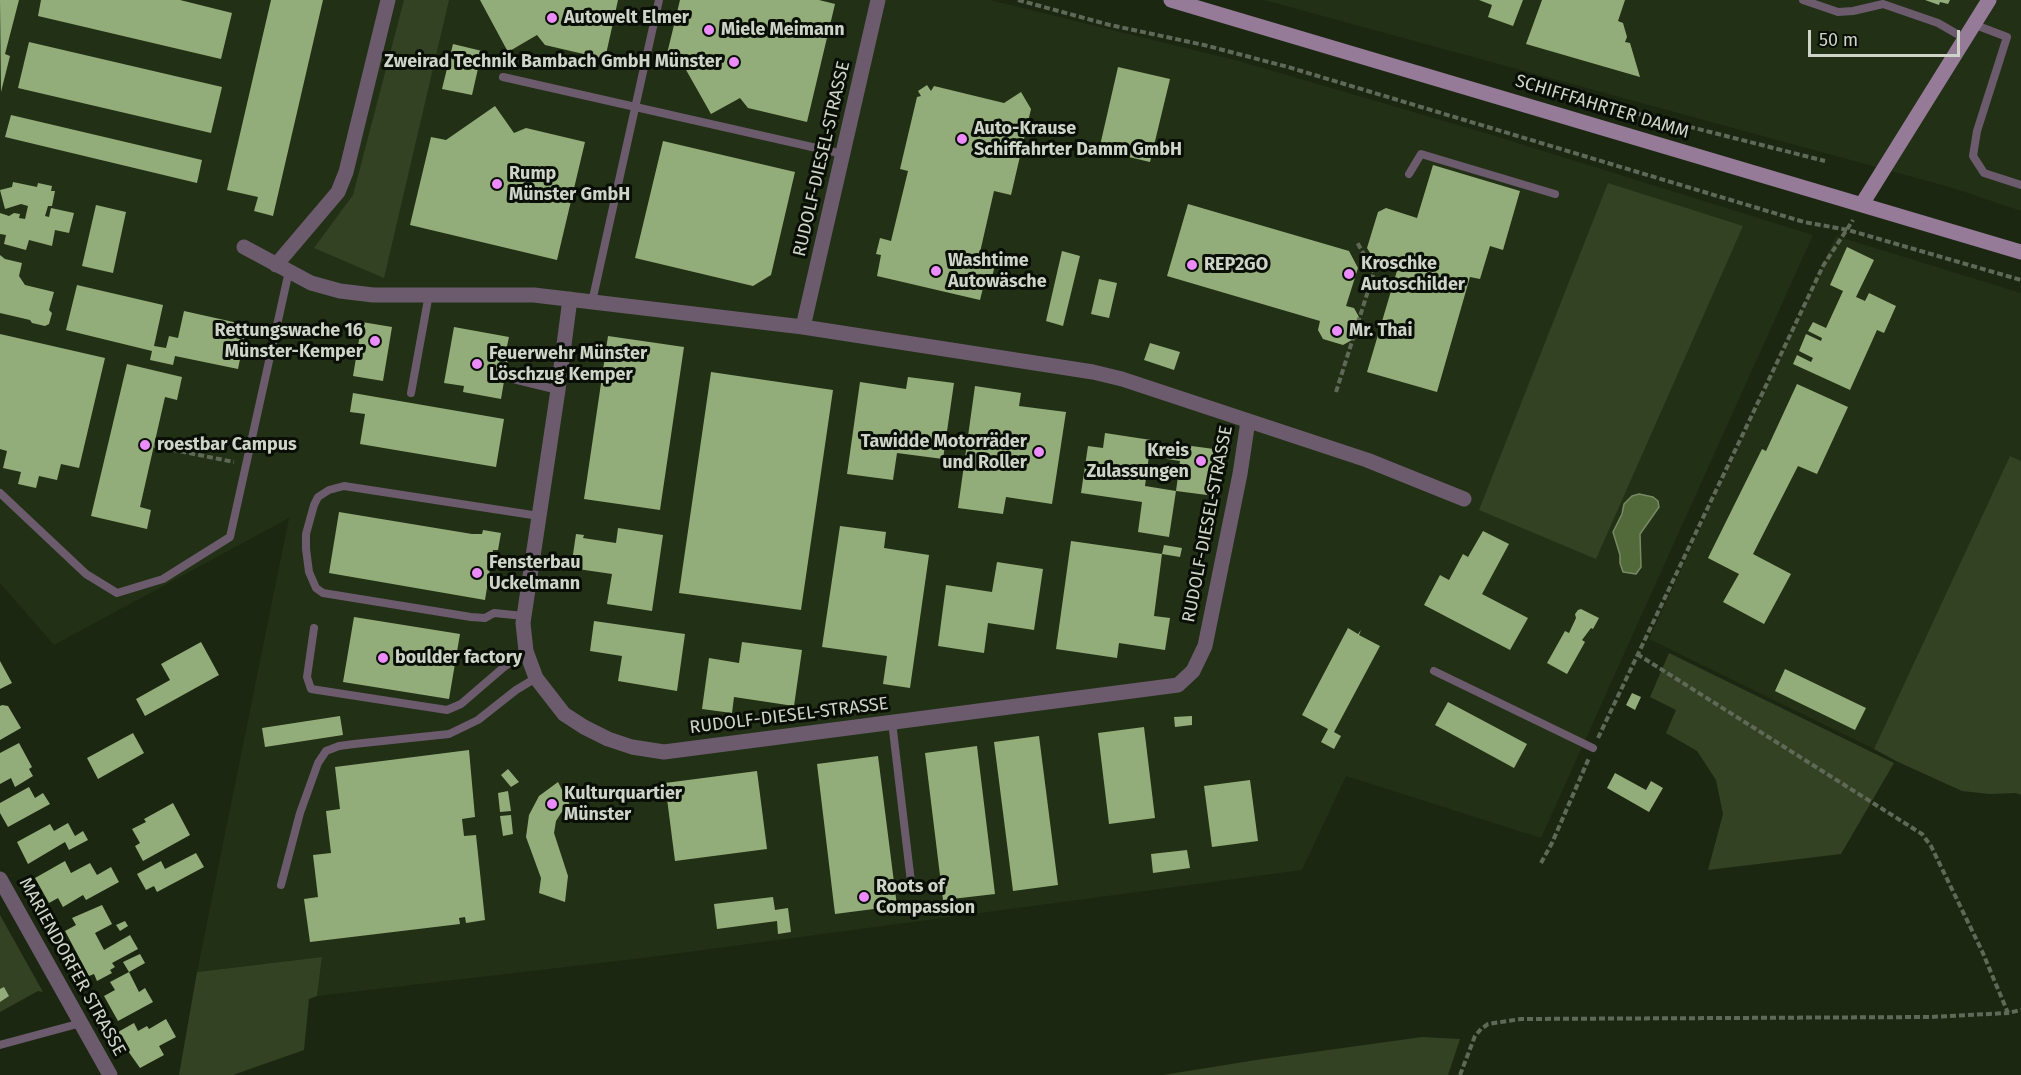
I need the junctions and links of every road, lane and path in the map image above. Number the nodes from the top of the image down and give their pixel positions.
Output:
1 (388, 0) edge
2 (659, 0) edge
3 (878, 0) edge
4 (1018, 0) edge
5 (1171, 0) edge
6 (1803, 0) edge
7 (1989, 0) edge
8 (1968, 31) junction
9 (503, 77) dead end
10 (1527, 86) dead end
11 (634, 107) junction
12 (843, 154) junction
13 (1825, 161) dead end
14 (1409, 174) dead end
15 (2021, 185) edge
16 (1555, 194) dead end
17 (1862, 204) junction
18 (1848, 230) junction
19 (1357, 242) dead end
20 (244, 247) dead end
21 (2021, 252) edge
22 (282, 268) junction
23 (2021, 280) edge
24 (429, 294) junction
25 (570, 299) junction
26 (592, 302) junction
27 (803, 327) junction
28 (505, 377) dead end
29 (558, 390) junction
30 (1336, 392) dead end
31 (411, 393) dead end
32 (1248, 421) junction
33 (154, 446) dead end
34 (246, 464) junction
35 (0, 493) edge
36 (1464, 499) dead end
37 (539, 516) junction
38 (524, 616) junction
39 (314, 627) dead end
40 (526, 651) junction
41 (1637, 654) junction
42 (1434, 671) dead end
43 (536, 678) junction
44 (892, 722) junction
45 (1593, 748) junction
46 (1541, 863) dead end
47 (0, 879) edge
48 (911, 882) dead end
49 (281, 885) dead end
50 (2021, 1010) edge
51 (2008, 1013) junction
52 (81, 1023) junction
53 (0, 1045) edge
54 (110, 1075) edge
55 (1460, 1075) edge

1 - 22 street
2 - 11 lane
3 - 12 street, RUDOLF-DIESEL-STRASSE
4 - 18 path
5 - 17 main road, SCHIFFFAHRTER DAMM
6 - 8 lane
7 - 8 main road
8 - 15 lane
8 - 17 main road
9 - 11 lane
10 - 13 path
11 - 12 lane
11 - 26 lane
12 - 27 street, RUDOLF-DIESEL-STRASSE
14 - 16 lane
17 - 18 path
17 - 21 main road, SCHIFFFAHRTER DAMM
18 - 23 path
18 - 41 path
19 - 30 path
20 - 22 street, RUDOLF-DIESEL-STRASSE
22 - 24 street, RUDOLF-DIESEL-STRASSE
22 - 34 lane
24 - 25 street, RUDOLF-DIESEL-STRASSE
24 - 31 lane
25 - 26 street, RUDOLF-DIESEL-STRASSE
25 - 29 street, RUDOLF-DIESEL-STRASSE
26 - 27 street, RUDOLF-DIESEL-STRASSE
27 - 32 street, RUDOLF-DIESEL-STRASSE
28 - 29 lane
29 - 37 street, RUDOLF-DIESEL-STRASSE
32 - 36 street, RUDOLF-DIESEL-STRASSE
32 - 44 street, RUDOLF-DIESEL-STRASSE
33 - 34 path
34 - 35 lane
37 - 38 street, RUDOLF-DIESEL-STRASSE
37 - 38 lane
38 - 40 street, RUDOLF-DIESEL-STRASSE
39 - 40 lane
40 - 43 street, RUDOLF-DIESEL-STRASSE
41 - 45 path
41 - 51 path
42 - 45 lane
43 - 44 street, RUDOLF-DIESEL-STRASSE
43 - 49 lane
44 - 48 lane
45 - 46 path
47 - 52 street, MARIENDORFER STRASSE
50 - 51 path
51 - 55 path
52 - 53 lane
52 - 54 street, MARIENDORFER STRASSE

